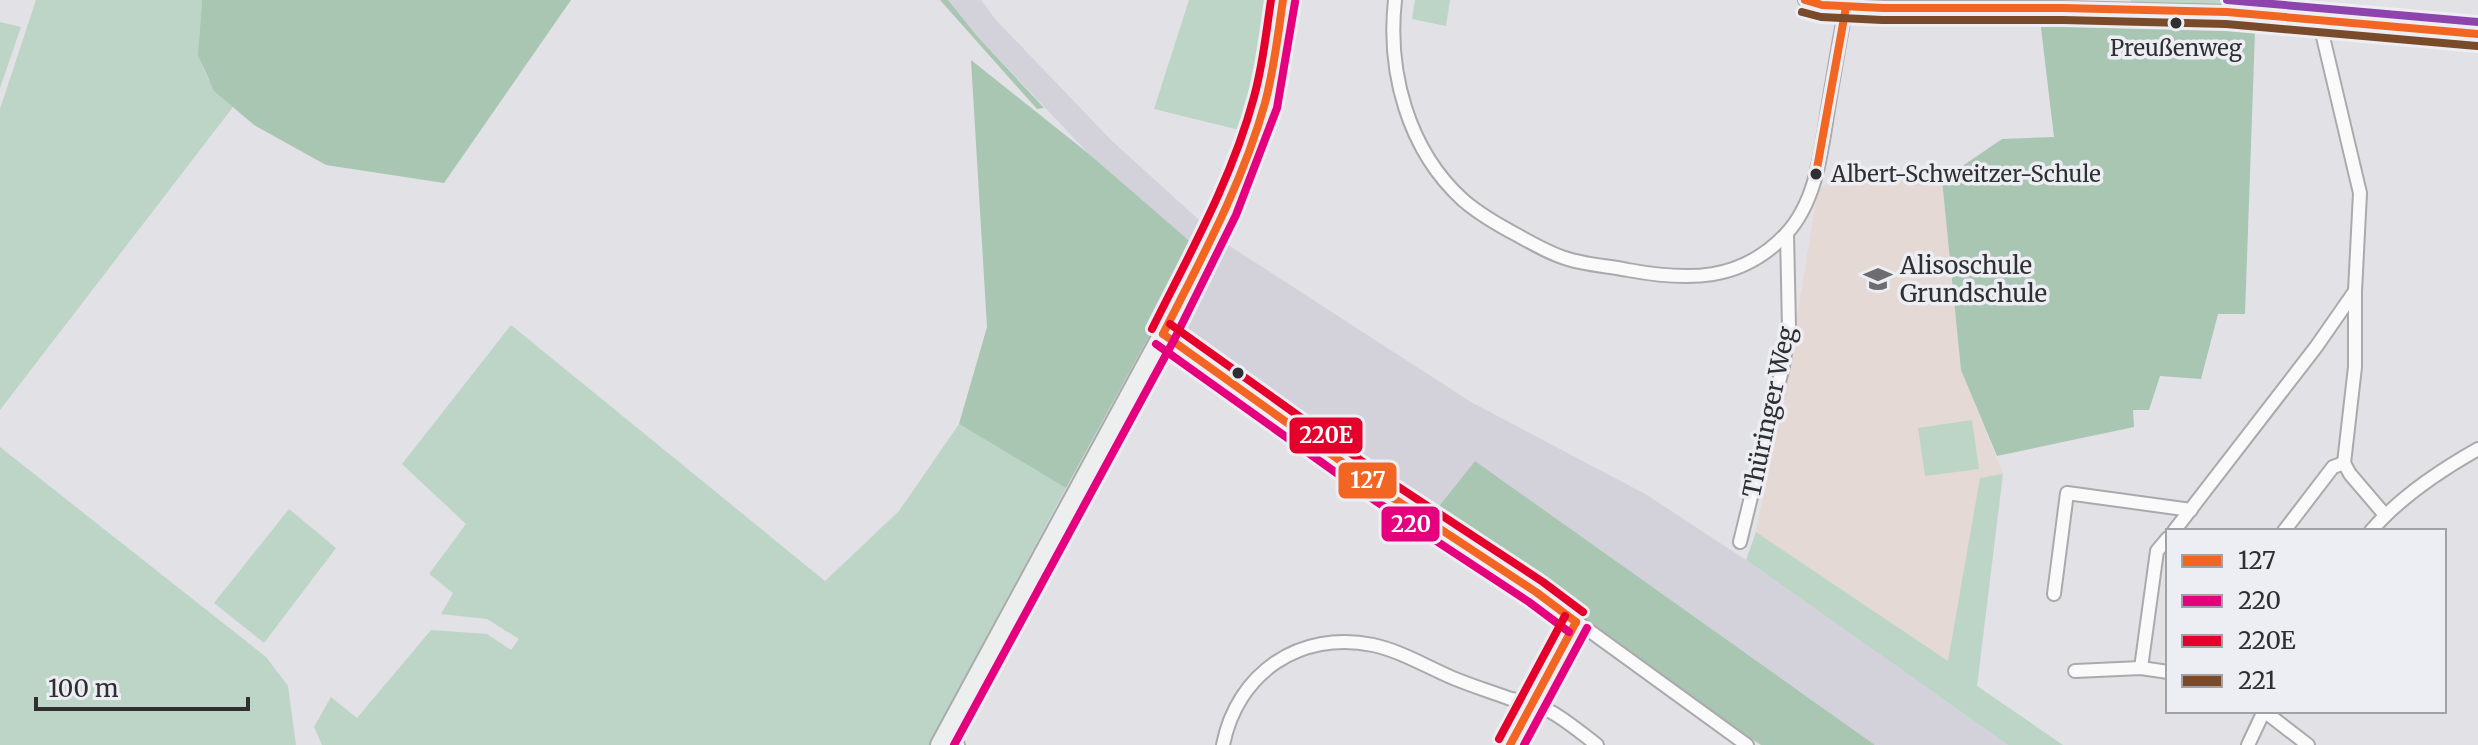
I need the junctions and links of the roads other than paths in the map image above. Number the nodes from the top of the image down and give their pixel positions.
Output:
1 (1283, 0) edge
2 (1395, 0) edge
3 (1805, 0) edge
4 (2028, 4) edge
5 (1935, 5) edge
6 (2123, 5) edge
7 (1846, 7) junction
8 (2319, 20) junction
9 (2478, 34) edge
10 (1787, 233) junction
11 (2355, 291) junction
12 (1163, 334) junction
13 (2478, 449) edge
14 (2344, 463) junction
15 (2191, 510) junction
16 (2385, 515) junction
17 (2176, 529) edge
18 (2286, 529) edge
19 (2373, 529) edge
20 (2166, 540) edge
21 (1740, 542) dead end
22 (2054, 594) dead end
23 (1576, 622) junction
24 (2141, 668) junction
25 (2075, 671) dead end
26 (2166, 672) edge
27 (1534, 702) junction
28 (2263, 713) edge
29 (2267, 713) edge
30 (948, 742) edge
31 (1223, 745) edge
32 (1510, 745) edge
33 (1597, 745) edge
34 (1747, 745) edge
35 (2248, 745) edge
36 (2308, 745) edge

1 - 12 main road
2 - 10 street
3 - 7 street
4 - 5 street
4 - 6 street
5 - 7 street
6 - 8 street
7 - 10 street
8 - 9 street
8 - 11 street
10 - 21 street, Thüringer Weg
11 - 14 street
11 - 15 street
12 - 23 street
12 - 30 main road
13 - 16 street
14 - 16 street
14 - 18 street
15 - 17 street
15 - 22 street
16 - 19 street
20 - 24 street
23 - 27 street
23 - 34 street
24 - 25 street
24 - 26 street
27 - 31 street
27 - 32 street
27 - 33 street
28 - 35 street
29 - 36 street

